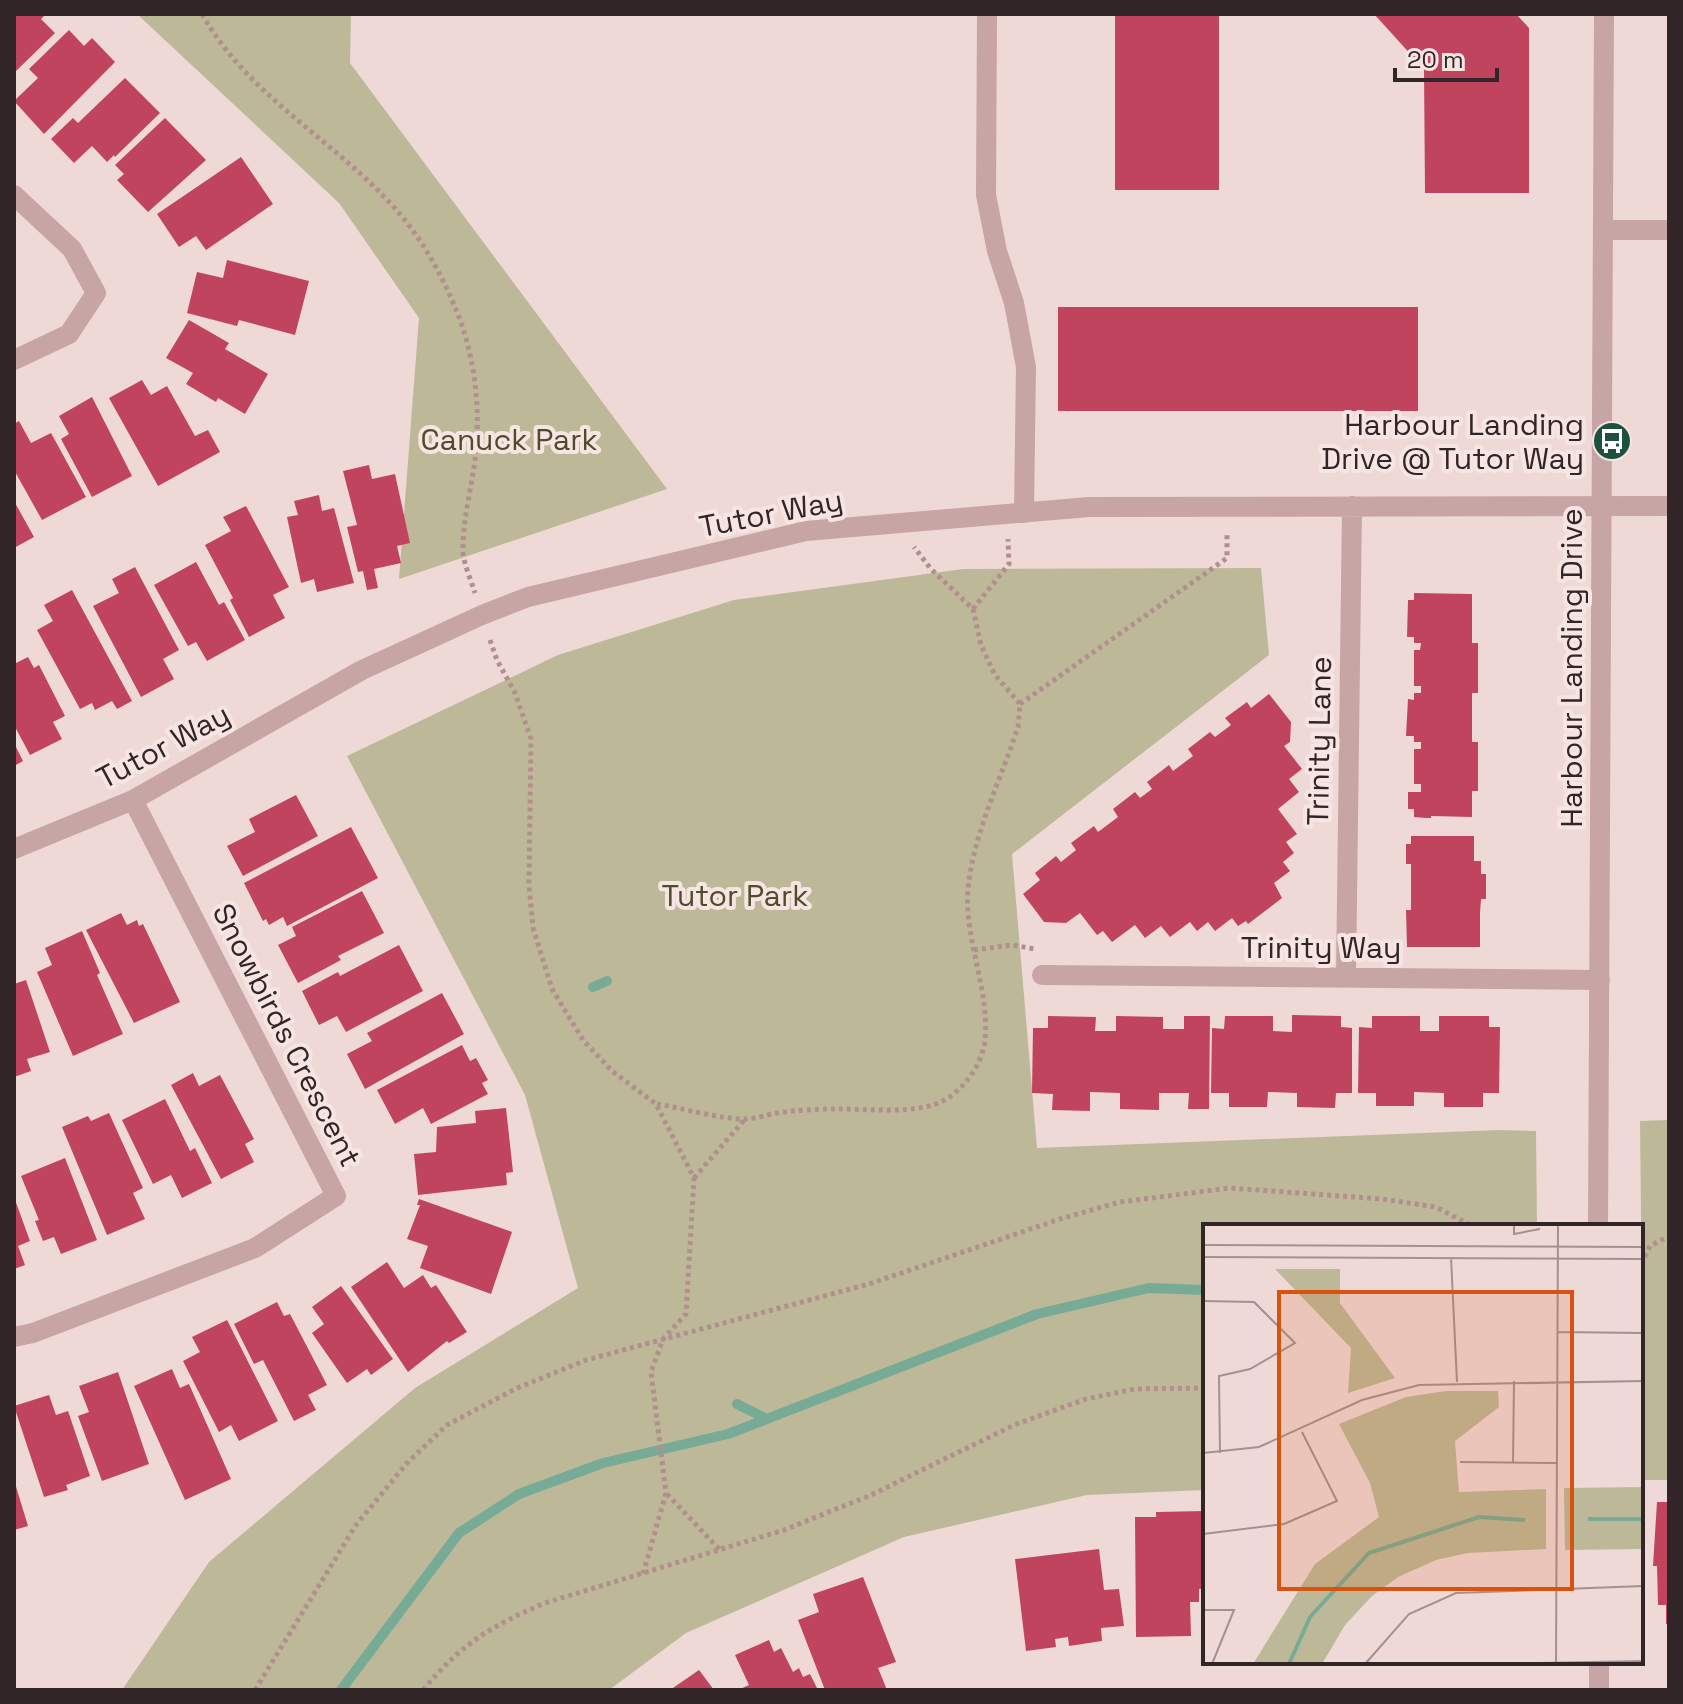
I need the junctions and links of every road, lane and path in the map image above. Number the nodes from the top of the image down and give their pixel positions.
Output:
1 (202, 14) edge
2 (987, 14) edge
3 (1604, 14) edge
4 (14, 195) edge
5 (1603, 230) junction
6 (1669, 230) edge
7 (14, 360) edge
8 (1602, 505) junction
9 (1352, 506) junction
10 (1669, 506) edge
11 (1228, 507) junction
12 (1015, 514) junction
13 (896, 524) junction
14 (465, 561) dead end
15 (973, 609) junction
16 (497, 660) dead end
17 (1020, 704) junction
18 (133, 800) junction
19 (14, 849) edge
20 (1012, 945) dead end
21 (974, 950) junction
22 (1042, 975) dead end
23 (1346, 977) junction
24 (1600, 980) junction
25 (656, 1104) junction
26 (745, 1119) junction
27 (694, 1178) junction
28 (1468, 1224) edge
29 (1598, 1224) edge
30 (1669, 1236) edge
31 (1643, 1260) edge
32 (14, 1337) edge
33 (663, 1339) junction
34 (1203, 1388) edge
35 (666, 1493) junction
36 (720, 1550) junction
37 (643, 1574) junction
38 (1599, 1664) edge
39 (255, 1690) edge
40 (423, 1690) edge
41 (1599, 1690) edge

1 - 14 path
2 - 12 street
3 - 5 street, Harbour Landing Drive
4 - 7 street
5 - 6 street
5 - 8 street, Harbour Landing Drive
8 - 9 street, Tutor Way
8 - 10 street, Tutor Way
8 - 24 street, Harbour Landing Drive
9 - 11 street, Tutor Way
9 - 23 street, Trinity Lane
11 - 12 street, Tutor Way
11 - 17 path
12 - 13 street, Tutor Way
12 - 15 path
13 - 15 path
13 - 18 street, Tutor Way
15 - 17 path
16 - 25 path
17 - 21 path
18 - 19 street, Tutor Way
18 - 32 street, Snowbirds Crescent
20 - 21 path
21 - 26 path
22 - 23 street, Trinity Way
23 - 24 street, Trinity Way
24 - 29 street, Harbour Landing Drive
25 - 26 path
25 - 27 path
26 - 27 path
27 - 33 path
28 - 33 path
30 - 31 path
33 - 35 path
33 - 39 path
34 - 36 path
35 - 36 path
35 - 37 path
36 - 37 path
37 - 40 path
38 - 41 street

